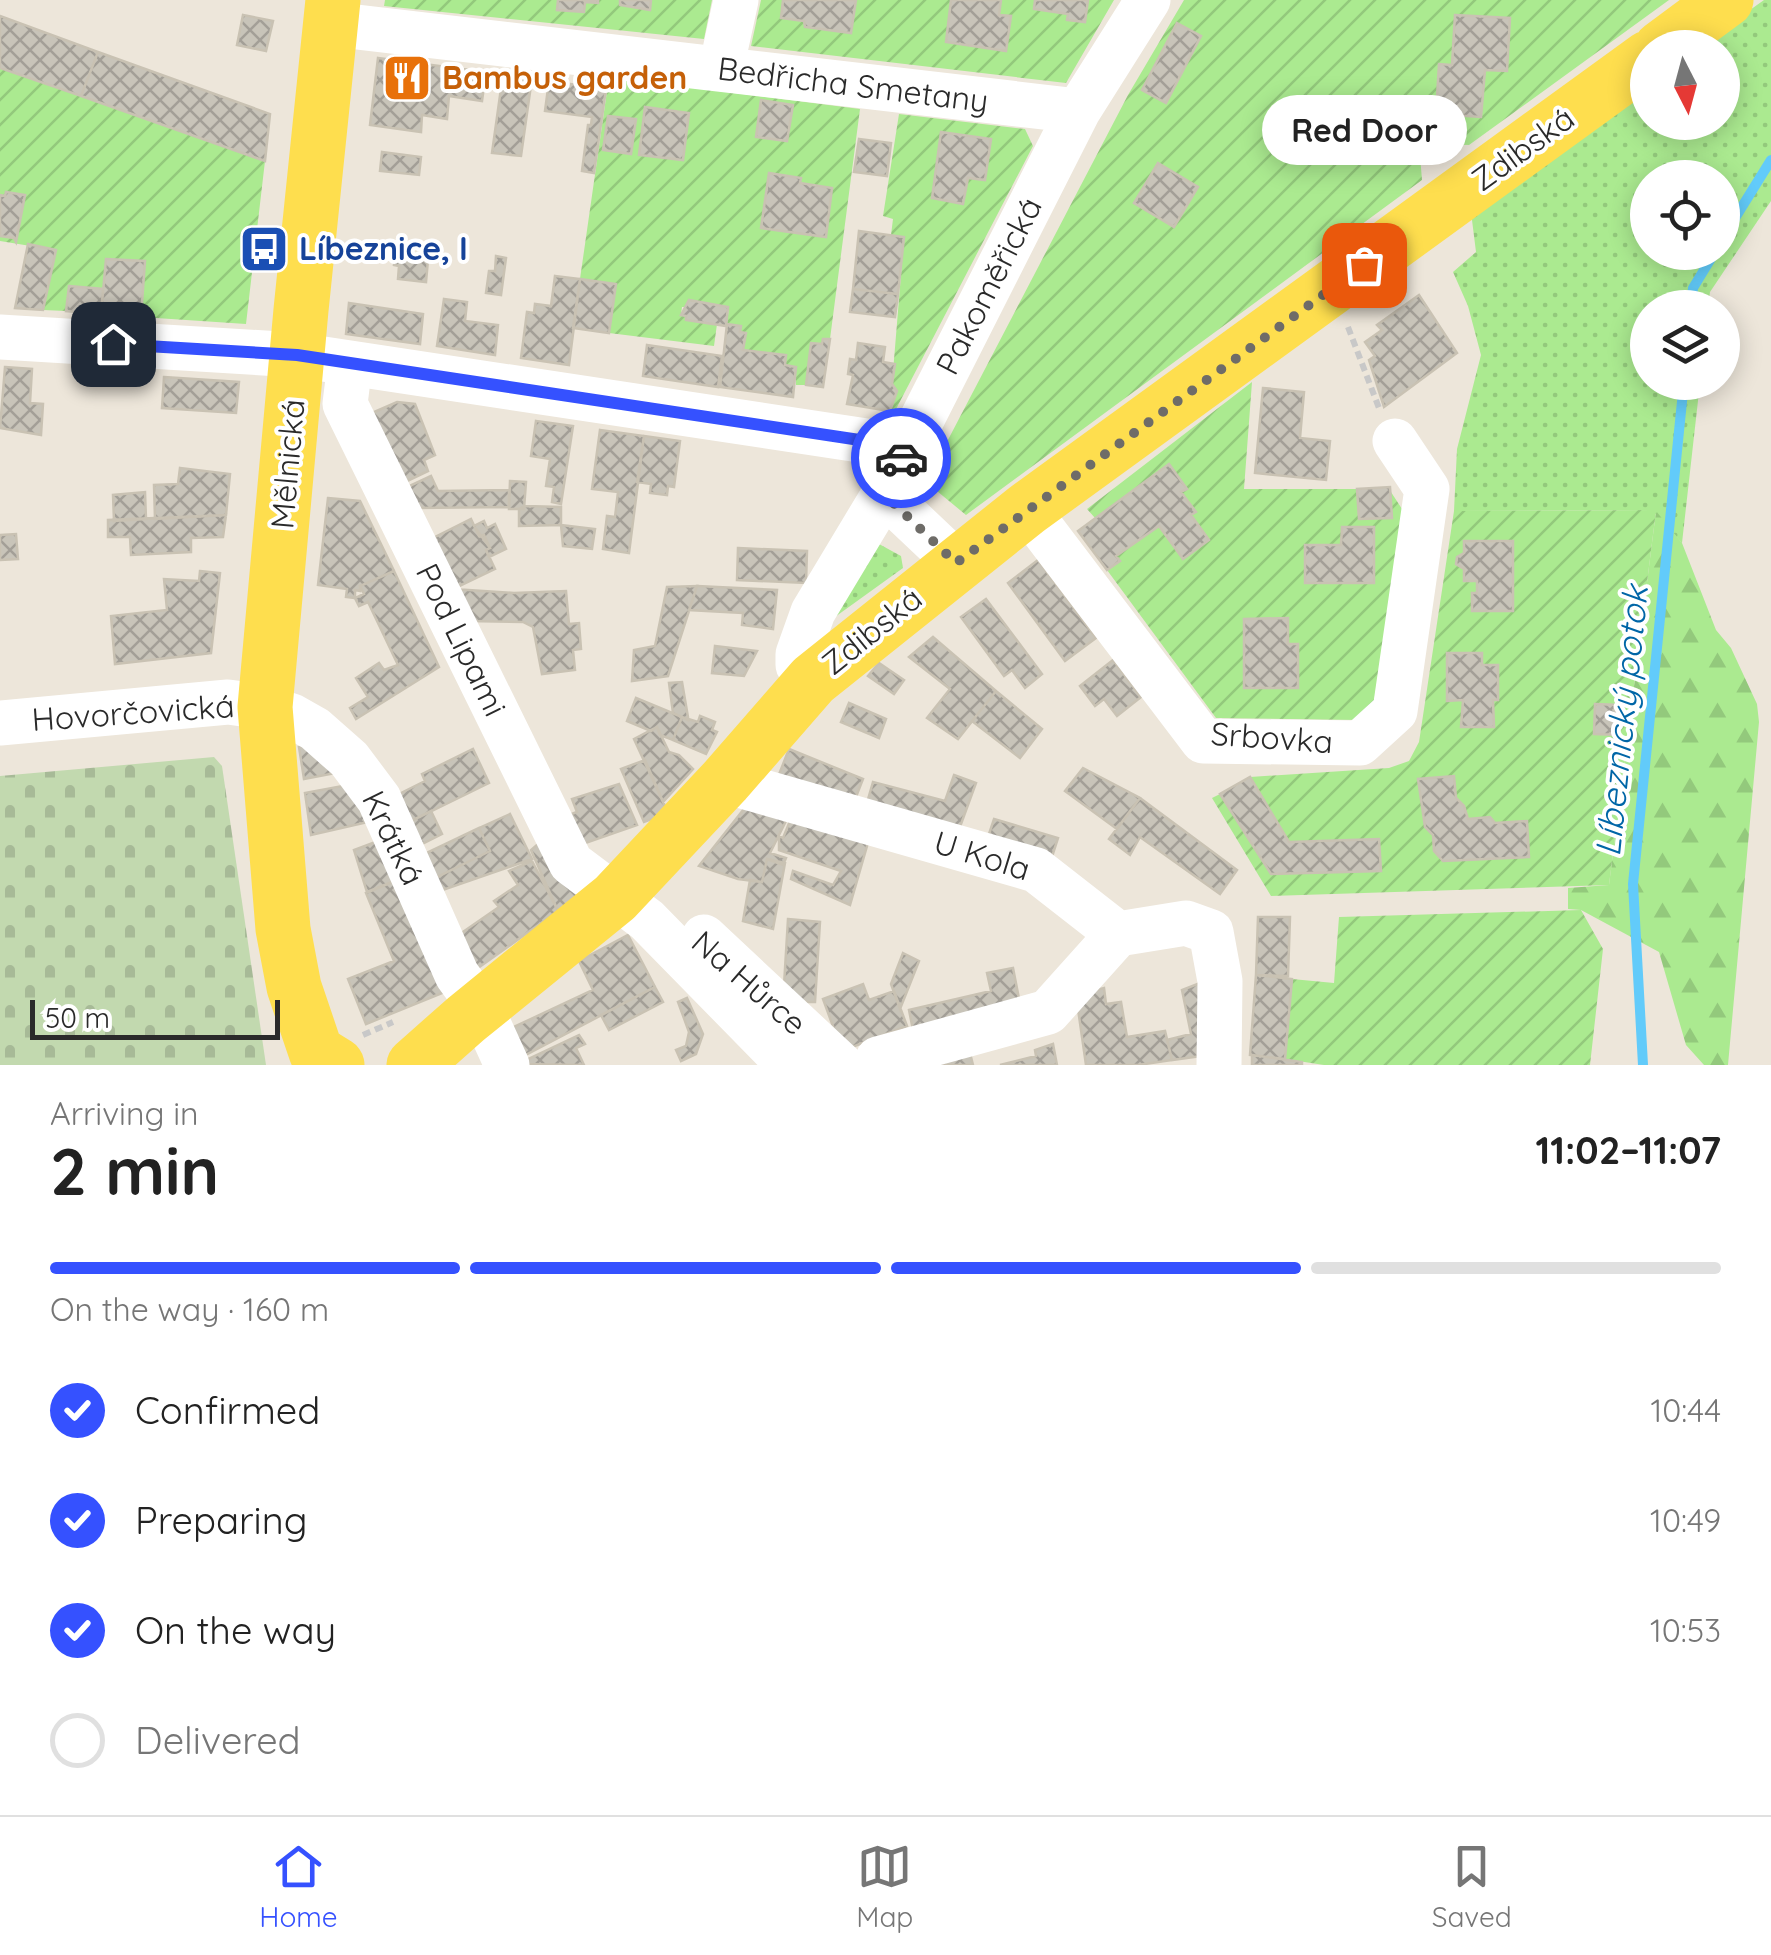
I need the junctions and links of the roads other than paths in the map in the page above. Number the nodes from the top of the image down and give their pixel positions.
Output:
1 (736, 0) edge
2 (1148, 0) edge
3 (1726, 0) edge
4 (332, 12) edge
5 (1685, 30) edge
6 (721, 70) junction
7 (1630, 71) edge
8 (1078, 110) junction
9 (0, 337) edge
10 (297, 355) junction
11 (350, 363) junction
12 (1395, 442) road end
13 (906, 447) junction
14 (884, 494) junction
15 (1026, 509) junction
16 (956, 563) junction
17 (813, 680) junction
18 (265, 707) junction
19 (0, 723) edge
20 (726, 781) junction
21 (631, 909) junction
22 (1118, 934) junction
23 (481, 1008) junction
24 (338, 1065) edge
25 (414, 1065) edge
26 (506, 1065) edge
27 (789, 1065) edge
28 (841, 1065) edge
29 (876, 1065) edge
30 (1219, 1065) edge

1 - 6 street
2 - 8 street, Pakoměřická
3 - 5 main road
4 - 6 street, Bedřicha Smetany
4 - 10 main road, Mělnická
6 - 8 street, Bedřicha Smetany
7 - 15 main road, Zdibská
8 - 13 street, Pakoměřická
9 - 10 street
10 - 11 street
10 - 18 main road, Mělnická
11 - 13 street
11 - 21 street, Pod Lipami
12 - 15 street, Srbovka
13 - 14 street, Pakoměřická
14 - 16 street
14 - 17 street, Pakoměřická
15 - 16 main road, Zdibská
16 - 17 main road, Zdibská
17 - 20 main road, Zdibská
18 - 19 street, Hovorčovická
18 - 23 street, Krátká
18 - 24 main road, Mělnická
20 - 21 main road, Zdibská
20 - 22 street, U Kola
21 - 23 main road, Zdibská
21 - 27 street, Na Hůrce
21 - 28 street, Na Hůrce
22 - 29 street
22 - 30 street
23 - 25 main road, Zdibská
23 - 26 street, Krátká

